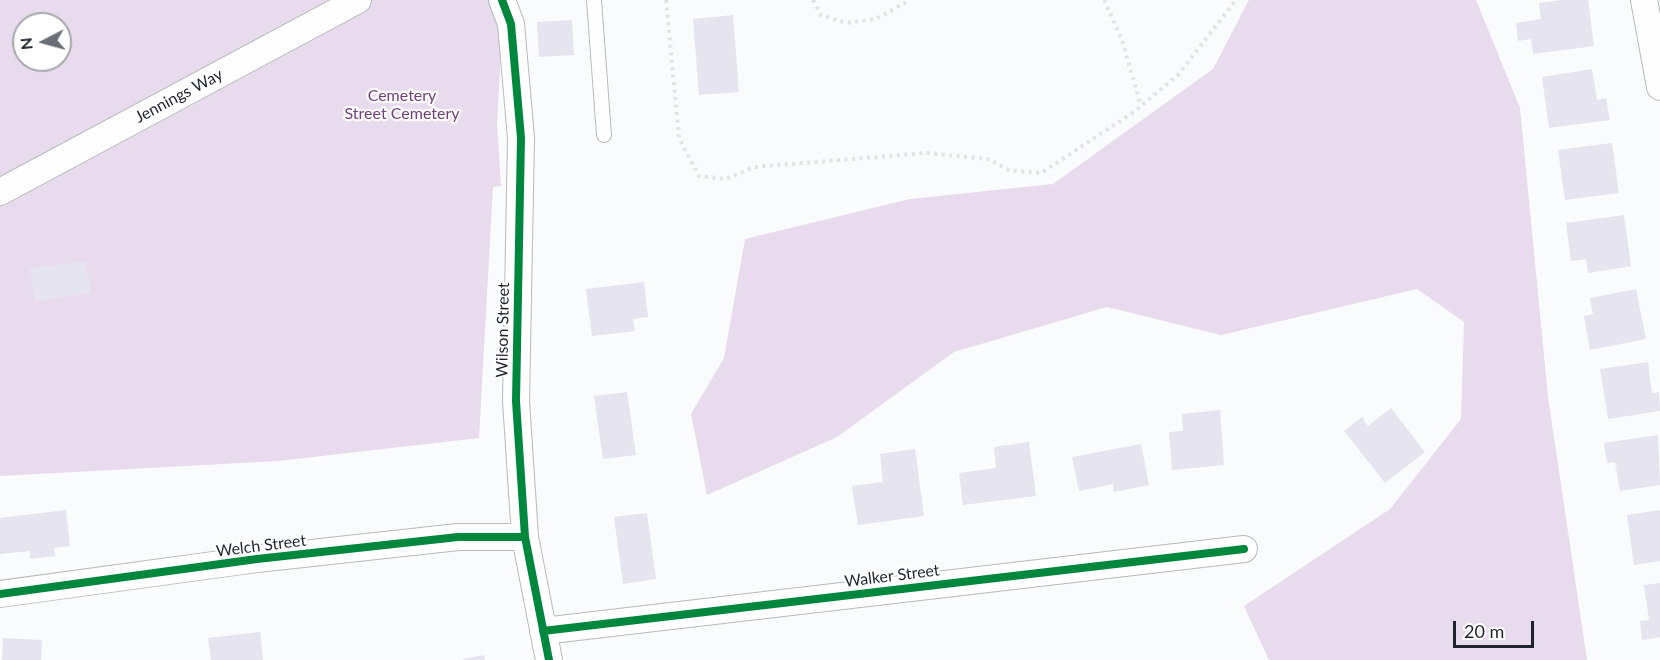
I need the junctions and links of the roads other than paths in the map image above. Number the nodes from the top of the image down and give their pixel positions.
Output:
1 (358, 0) edge
2 (502, 0) edge
3 (594, 0) edge
4 (1644, 0) edge
5 (1660, 87) edge
6 (604, 135) dead end
7 (0, 192) edge
8 (525, 537) junction
9 (1244, 549) dead end
10 (0, 594) edge
11 (543, 631) junction
12 (549, 660) edge

1 - 7 street, Jennings Way
2 - 8 street, Wilson Street
3 - 6 lane
4 - 5 street
8 - 10 street, Welch Street
8 - 11 street, Wilson Street
9 - 11 street, Walker Street
11 - 12 street, Wilson Street

